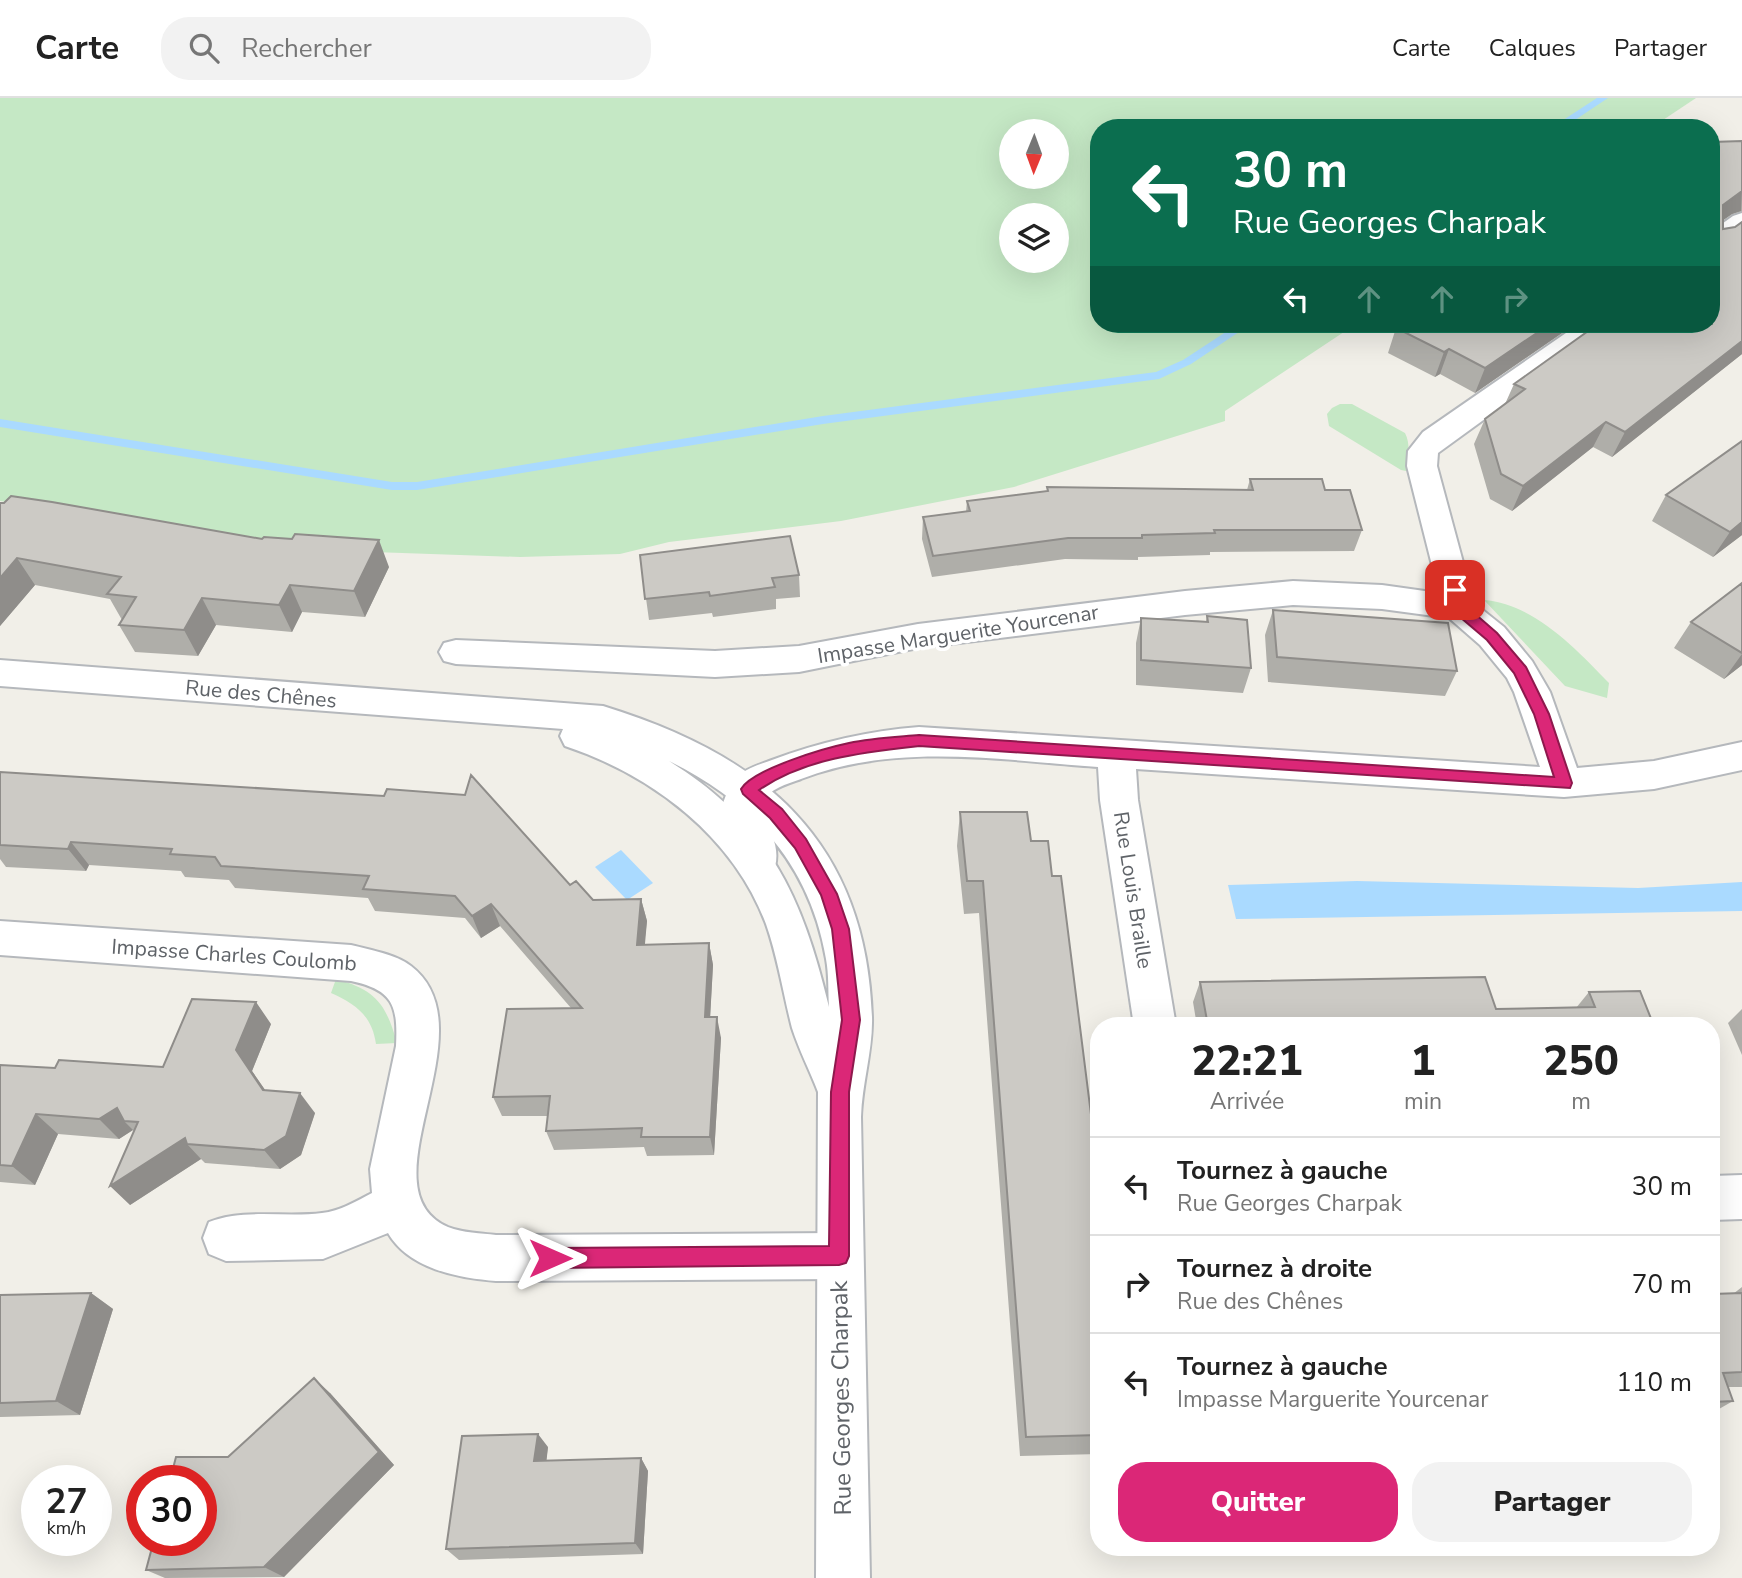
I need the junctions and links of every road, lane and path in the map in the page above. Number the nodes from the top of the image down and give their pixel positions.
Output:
1 (1742, 221) edge
2 (1720, 237) edge
3 (1584, 333) edge
4 (1459, 608) junction
5 (456, 652) dead end
6 (0, 674) edge
7 (523, 715) junction
8 (1116, 754) junction
9 (1742, 755) edge
10 (1564, 783) junction
11 (748, 789) junction
12 (693, 798) joint
13 (757, 866) junction
14 (0, 938) edge
15 (1154, 1017) edge
16 (840, 1092) junction
17 (1742, 1197) edge
18 (1720, 1198) edge
19 (396, 1205) junction
20 (226, 1238) dead end
21 (839, 1256) junction
22 (843, 1578) edge

1 - 2 street
3 - 4 street
4 - 5 street, Impasse Marguerite Yourcenar
4 - 10 street
6 - 7 street, Rue des Chênes
7 - 11 street, Rue des Chênes
7 - 12 street, Rue des Chênes
8 - 10 street
8 - 11 street
8 - 15 street, Rue Louis Braille
9 - 10 street
11 - 13 street
11 - 16 street, Rue Georges Charpak
12 - 13 street, Rue Georges Charpak
13 - 16 street, Rue Georges Charpak
14 - 19 street, Impasse Charles Coulomb
16 - 21 street, Rue Georges Charpak
17 - 18 street
19 - 20 street
19 - 21 street
21 - 22 street, Rue Georges Charpak

